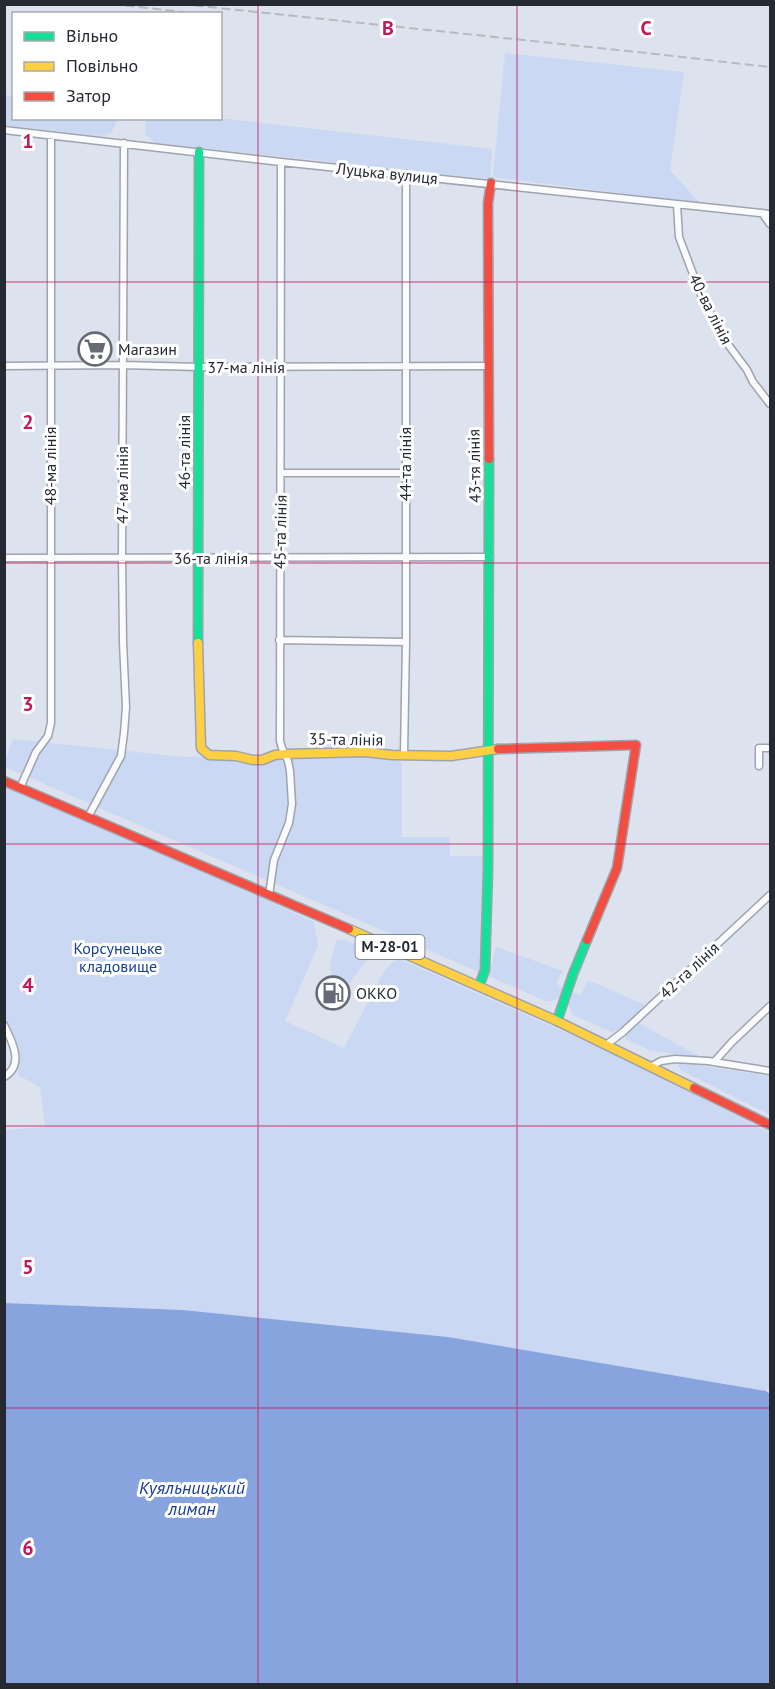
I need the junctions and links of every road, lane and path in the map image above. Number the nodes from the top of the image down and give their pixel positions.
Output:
1 (4, 130) edge
2 (51, 136) junction
3 (123, 143) junction
4 (199, 152) junction
5 (281, 162) junction
6 (406, 174) junction
7 (491, 183) junction
8 (677, 205) junction
9 (762, 213) junction
10 (771, 214) edge
11 (771, 224) edge
12 (50, 365) junction
13 (122, 365) junction
14 (4, 366) edge
15 (488, 366) junction
16 (199, 367) junction
17 (281, 367) junction
18 (406, 367) junction
19 (771, 404) edge
20 (281, 473) junction
21 (405, 473) junction
22 (122, 556) junction
23 (490, 557) junction
24 (4, 558) edge
25 (50, 558) junction
26 (199, 558) junction
27 (280, 558) junction
28 (405, 558) junction
29 (279, 639) junction
30 (406, 642) junction
31 (771, 748) edge
32 (489, 749) junction
33 (204, 751) joint
34 (285, 754) junction
35 (404, 754) junction
36 (759, 766) dead end
37 (4, 781) edge
38 (20, 788) junction
39 (87, 817) junction
40 (269, 895) junction
41 (771, 895) edge
42 (479, 986) junction
43 (771, 1006) edge
44 (557, 1021) junction
45 (4, 1025) edge
46 (606, 1044) junction
47 (714, 1062) junction
48 (652, 1066) junction
49 (771, 1071) edge
50 (4, 1077) edge
51 (771, 1125) edge

1 - 2 street, Луцька вулиця
2 - 3 street, Луцька вулиця
2 - 12 street, 48-ма лінія
3 - 4 street, Луцька вулиця
3 - 13 street, 47-ма лінія
4 - 5 street, Луцька вулиця
4 - 16 main road, 46-та лінія
5 - 6 street, Луцька вулиця
5 - 17 street, 45-та лінія
6 - 7 street, Луцька вулиця
6 - 18 street, 44-та лінія
7 - 8 street, Луцька вулиця
7 - 15 main road, 43-тя лінія
8 - 9 street, Луцька вулиця
8 - 19 street, 40-ва лінія
9 - 10 street, Луцька вулиця
9 - 11 street
12 - 13 street, 37-ма лінія
12 - 14 street, 37-ма лінія
12 - 25 street, 48-ма лінія
13 - 16 street, 37-ма лінія
13 - 22 street, 47-ма лінія
15 - 18 street, 37-ма лінія
15 - 23 main road, 43-тя лінія
16 - 17 street, 37-ма лінія
16 - 26 main road, 46-та лінія
17 - 18 street, 37-ма лінія
17 - 20 street, 45-та лінія
18 - 21 street, 44-та лінія
20 - 21 street
20 - 27 street, 45-та лінія
21 - 28 street, 44-та лінія
22 - 25 street, 36-та лінія
22 - 26 street, 36-та лінія
22 - 39 street, 47-ма лінія
23 - 28 street, 36-та лінія
23 - 32 main road, 43-тя лінія
24 - 25 street, 36-та лінія
25 - 38 street, 48-ма лінія
26 - 27 street, 36-та лінія
26 - 33 main road, 46-та лінія
27 - 28 street, 36-та лінія
27 - 29 street, 45-та лінія
28 - 30 street, 44-та лінія
29 - 30 street
29 - 34 street, 45-та лінія
30 - 35 street, 44-та лінія
31 - 36 street
32 - 35 main road, 35-та лінія
32 - 42 main road, 43-тя лінія
32 - 44 main road
33 - 34 main road, 35-та лінія
34 - 35 main road, 35-та лінія
34 - 40 street, 45-та лінія
37 - 38 main road, М-28-01
38 - 39 main road, М-28-01
39 - 40 main road, М-28-01
40 - 42 main road, М-28-01
41 - 46 street, 42-га лінія
42 - 44 main road, М-28-01
43 - 47 street
44 - 46 main road, М-28-01
45 - 50 street
46 - 48 main road, М-28-01
47 - 48 street
47 - 49 street
48 - 51 main road, М-28-01

